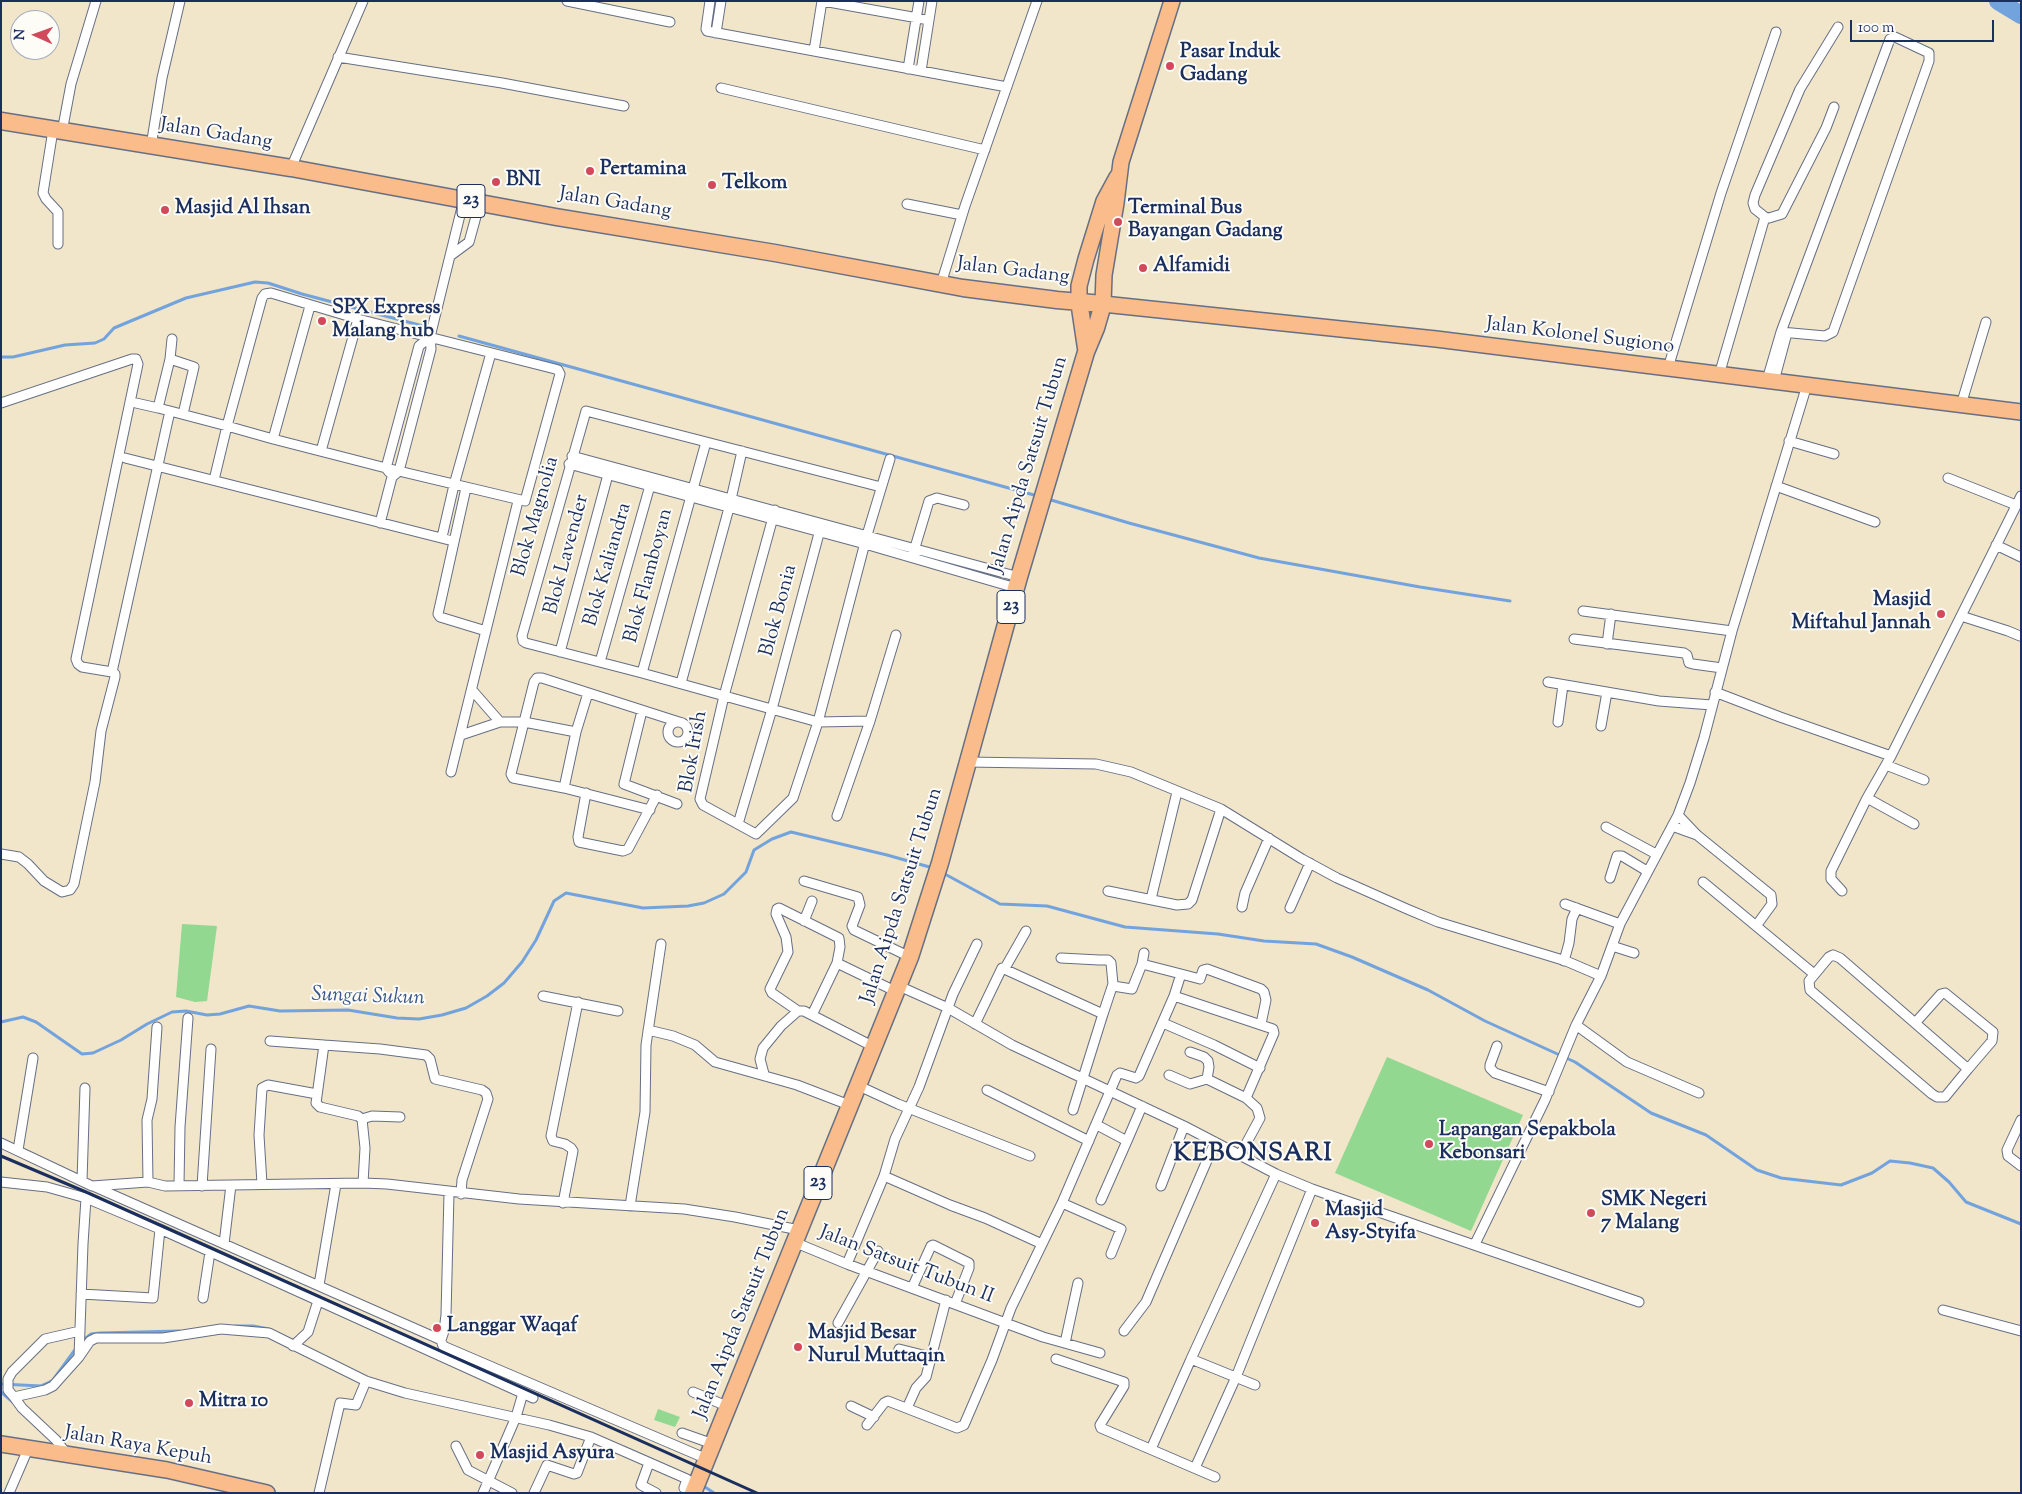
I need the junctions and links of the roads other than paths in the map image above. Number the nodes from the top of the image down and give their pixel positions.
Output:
1 (96, 1) edge
2 (180, 1) edge
3 (363, 1) edge
4 (567, 1) edge
5 (710, 1) edge
6 (721, 1) edge
7 (823, 1) edge
8 (920, 1) edge
9 (932, 1) edge
10 (1037, 1) edge
11 (1172, 1) edge
12 (917, 18) junction
13 (929, 20) junction
14 (670, 22) dead end
15 (1838, 27) dead end
16 (1776, 32) dead end
17 (716, 33) junction
18 (814, 51) junction
19 (338, 57) junction
20 (908, 69) junction
21 (921, 71) junction
22 (1007, 87) junction
23 (721, 88) dead end
24 (624, 106) dead end
25 (1834, 107) dead end
26 (1, 121) edge
27 (57, 131) junction
28 (151, 146) junction
29 (985, 150) junction
30 (291, 168) junction
31 (1118, 174) junction
32 (472, 201) junction
33 (907, 204) dead end
34 (962, 215) junction
35 (1765, 217) junction
36 (58, 244) dead end
37 (450, 256) junction
38 (941, 284) junction
39 (1079, 301) junction
40 (1103, 304) junction
41 (310, 306) junction
42 (1134, 307) joint
43 (358, 319) junction
44 (1986, 322) dead end
45 (1784, 332) junction
46 (430, 337) junction
47 (172, 339) dead end
48 (1086, 352) junction
49 (491, 353) junction
50 (170, 359) junction
51 (1668, 368) junction
52 (1719, 375) junction
53 (1771, 380) junction
54 (1806, 385) junction
55 (406, 397) junction
56 (417, 400) junction
57 (1, 403) edge
58 (136, 403) dead end
59 (1961, 405) junction
60 (158, 408) junction
61 (170, 411) junction
62 (2021, 412) edge
63 (182, 414) junction
64 (227, 426) junction
65 (273, 439) junction
66 (706, 442) junction
67 (1789, 442) junction
68 (321, 451) junction
69 (742, 451) junction
70 (1834, 454) dead end
71 (125, 458) dead end
72 (890, 459) dead end
73 (571, 460) junction
74 (158, 465) junction
75 (386, 468) junction
76 (609, 471) junction
77 (395, 474) junction
78 (1948, 478) dead end
79 (214, 480) junction
80 (650, 482) junction
81 (454, 485) junction
82 (1776, 486) junction
83 (881, 487) junction
84 (466, 488) junction
85 (691, 494) junction
86 (2021, 496) edge
87 (518, 501) junction
88 (730, 504) junction
89 (964, 505) dead end
90 (2016, 505) junction
91 (774, 515) junction
92 (1874, 522) dead end
93 (380, 523) junction
94 (821, 527) junction
95 (442, 538) junction
96 (866, 539) junction
97 (454, 540) junction
98 (1996, 545) junction
99 (914, 552) junction
100 (2021, 557) edge
101 (1017, 582) junction
102 (1583, 611) dead end
103 (1611, 614) junction
104 (1961, 616) junction
105 (486, 631) junction
106 (1732, 631) junction
107 (896, 636) dead end
108 (2020, 636) edge
109 (1574, 639) dead end
110 (1607, 644) junction
111 (560, 652) junction
112 (600, 662) junction
113 (1722, 668) junction
114 (112, 672) junction
115 (642, 673) junction
116 (1548, 682) dead end
117 (681, 683) junction
118 (1563, 684) junction
119 (472, 690) junction
120 (1607, 692) junction
121 (1715, 692) junction
122 (588, 693) junction
123 (724, 696) junction
124 (1712, 705) junction
125 (772, 709) junction
126 (642, 711) junction
127 (658, 716) junction
128 (870, 721) junction
129 (500, 722) junction
130 (524, 722) junction
131 (679, 722) junction
132 (818, 722) junction
133 (1558, 722) dead end
134 (1601, 726) dead end
135 (576, 732) junction
136 (668, 733) junction
137 (461, 734) junction
138 (1891, 756) junction
139 (967, 762) junction
140 (1886, 764) junction
141 (451, 772) dead end
142 (1924, 780) dead end
143 (624, 784) junction
144 (564, 788) junction
145 (1177, 792) junction
146 (586, 793) junction
147 (657, 795) junction
148 (1867, 798) junction
149 (620, 802) junction
150 (677, 804) dead end
151 (1221, 809) junction
152 (650, 810) junction
153 (1678, 815) junction
154 (836, 816) dead end
155 (738, 824) junction
156 (1914, 824) dead end
157 (1672, 826) junction
158 (1606, 827) dead end
159 (1697, 835) junction
160 (1269, 838) junction
161 (1, 854) edge
162 (1656, 854) junction
163 (1310, 863) junction
164 (1647, 871) junction
165 (1610, 878) dead end
166 (804, 880) dead end
167 (1703, 882) dead end
168 (1108, 891) dead end
169 (1842, 891) dead end
170 (1150, 899) junction
171 (812, 901) dead end
172 (1565, 904) dead end
173 (1242, 906) dead end
174 (1290, 908) dead end
175 (1577, 908) junction
176 (804, 921) junction
177 (1620, 924) junction
178 (1756, 926) junction
179 (1026, 931) dead end
180 (660, 944) dead end
181 (977, 944) dead end
182 (1612, 946) junction
183 (1144, 953) dead end
184 (1634, 953) dead end
185 (910, 957) junction
186 (1061, 958) dead end
187 (1564, 961) junction
188 (837, 962) junction
189 (1142, 964) junction
190 (1005, 968) junction
191 (1181, 974) junction
192 (1814, 974) junction
193 (1601, 976) junction
194 (1113, 986) junction
195 (898, 989) junction
196 (543, 996) dead end
197 (1174, 996) junction
198 (578, 1002) junction
199 (948, 1008) junction
200 (618, 1011) dead end
201 (798, 1011) junction
202 (1103, 1014) junction
203 (812, 1015) junction
204 (188, 1018) dead end
205 (1916, 1022) junction
206 (1163, 1023) junction
207 (975, 1024) junction
208 (1261, 1024) junction
209 (1576, 1025) junction
210 (157, 1027) dead end
211 (648, 1030) junction
212 (270, 1041) dead end
213 (324, 1046) junction
214 (1497, 1046) dead end
215 (874, 1047) junction
216 (211, 1049) dead end
217 (1190, 1052) dead end
218 (33, 1058) dead end
219 (1260, 1068) junction
220 (1968, 1069) junction
221 (764, 1074) junction
222 (1169, 1075) dead end
223 (1082, 1077) junction
224 (1207, 1080) junction
225 (859, 1086) junction
226 (85, 1088) dead end
227 (987, 1090) dead end
228 (1111, 1091) junction
229 (1548, 1092) junction
230 (1699, 1093) dead end
231 (317, 1094) junction
232 (1246, 1098) junction
233 (849, 1105) junction
234 (1142, 1106) junction
235 (908, 1108) junction
236 (1073, 1110) dead end
237 (400, 1117) dead end
238 (362, 1119) junction
239 (2021, 1120) edge
240 (1096, 1125) junction
241 (1184, 1126) junction
242 (1089, 1141) junction
243 (1127, 1141) junction
244 (1, 1142) edge
245 (1216, 1142) junction
246 (18, 1150) junction
247 (1240, 1155) junction
248 (1030, 1156) dead end
249 (2021, 1166) edge
250 (1276, 1174) junction
251 (884, 1176) junction
252 (82, 1181) junction
253 (1, 1182) edge
254 (148, 1182) junction
255 (363, 1183) junction
256 (262, 1184) junction
257 (336, 1184) junction
258 (231, 1185) junction
259 (92, 1186) junction
260 (179, 1186) junction
261 (202, 1186) junction
262 (1161, 1186) dead end
263 (1312, 1189) junction
264 (449, 1193) junction
265 (461, 1194) junction
266 (86, 1198) junction
267 (1101, 1200) dead end
268 (563, 1202) junction
269 (1062, 1203) junction
270 (630, 1206) junction
271 (160, 1229) junction
272 (797, 1236) junction
273 (224, 1244) junction
274 (1042, 1244) junction
275 (1475, 1244) junction
276 (878, 1251) dead end
277 (210, 1252) junction
278 (1111, 1254) dead end
279 (847, 1264) junction
280 (866, 1271) junction
281 (1078, 1283) dead end
282 (319, 1285) junction
283 (912, 1288) junction
284 (81, 1294) junction
285 (203, 1298) dead end
286 (946, 1300) junction
287 (318, 1301) junction
288 (1640, 1302) dead end
289 (955, 1304) junction
290 (1943, 1310) dead end
291 (1006, 1322) junction
292 (838, 1323) dead end
293 (1124, 1331) dead end
294 (2021, 1331) edge
295 (80, 1333) junction
296 (441, 1340) junction
297 (1065, 1343) junction
298 (296, 1344) junction
299 (899, 1349) dead end
300 (1100, 1353) dead end
301 (79, 1357) junction
302 (931, 1357) junction
303 (1056, 1359) dead end
304 (1191, 1359) junction
305 (1236, 1377) junction
306 (366, 1381) junction
307 (1256, 1384) dead end
308 (693, 1392) dead end
309 (523, 1393) junction
310 (14, 1397) junction
311 (533, 1398) dead end
312 (851, 1406) dead end
313 (728, 1407) junction
314 (907, 1408) junction
315 (516, 1416) junction
316 (874, 1417) junction
317 (867, 1425) dead end
318 (682, 1433) dead end
319 (591, 1437) junction
320 (1, 1444) edge
321 (456, 1446) dead end
322 (28, 1449) junction
323 (1151, 1449) junction
324 (710, 1452) junction
325 (68, 1454) junction
326 (649, 1463) junction
327 (1195, 1468) junction
328 (1215, 1477) dead end
329 (488, 1481) junction
330 (694, 1489) edge
331 (9, 1493) edge
332 (267, 1493) edge
333 (318, 1493) edge
334 (483, 1493) edge
335 (512, 1493) edge
336 (534, 1493) edge
337 (656, 1493) edge

1 - 27 street
2 - 28 street
3 - 19 street
4 - 14 street
5 - 17 street
6 - 17 street
7 - 12 street
7 - 18 street
8 - 12 street
9 - 13 street
10 - 22 street
11 - 31 main road
12 - 13 street
12 - 20 street
13 - 21 street
15 - 35 street
16 - 51 street
17 - 18 street
18 - 20 street
19 - 24 street
19 - 30 street
20 - 21 street
21 - 22 street
22 - 29 street
23 - 29 street
25 - 35 street
26 - 27 highway, Jalan Gadang / 23
27 - 28 highway, Jalan Gadang / 23
27 - 36 street
28 - 30 highway, Jalan Gadang / 23
29 - 34 street
30 - 32 highway, Jalan Gadang / 23
31 - 39 main road
31 - 40 main road
32 - 37 street
32 - 37 street
32 - 38 highway, Jalan Gadang / 23
33 - 34 street
34 - 38 street
35 - 52 street
37 - 46 street
38 - 39 highway, Jalan Gadang / 23
39 - 40 highway, Jalan Gadang
39 - 48 highway, Jalan Aipda Satsuit Tubun / 23
40 - 42 main road, Jalan Gadang
40 - 48 highway, Jalan Aipda Satsuit Tubun / 23
41 - 43 street
41 - 64 street
41 - 65 street
42 - 51 main road, Jalan Kolonel Sugiono
43 - 46 street
43 - 68 street
44 - 59 street
45 - 45 street
45 - 53 street
46 - 49 street
46 - 55 street
46 - 56 street
47 - 50 street
48 - 101 highway, Jalan Aipda Satsuit Tubun / 23
49 - 81 street
49 - 87 street
50 - 60 street
50 - 63 street
51 - 52 main road, Jalan Kolonel Sugiono
52 - 53 main road, Jalan Kolonel Sugiono
53 - 54 main road, Jalan Kolonel Sugiono
54 - 59 main road, Jalan Kolonel Sugiono
54 - 67 street
55 - 56 street
55 - 75 street
56 - 77 street
57 - 114 street
58 - 60 street
59 - 62 main road, Jalan Kolonel Sugiono
60 - 61 street
61 - 63 street
61 - 74 street
63 - 64 street
64 - 65 street
64 - 79 street
65 - 68 street
66 - 69 street
66 - 73 street, Blok Magnolia
66 - 85 street, Blok Flamboyan
67 - 70 street
67 - 82 street
68 - 75 street
69 - 83 street
69 - 88 street
71 - 74 street
72 - 83 street
73 - 76 street
73 - 111 street, Blok Magnolia
74 - 79 street
74 - 114 street
75 - 77 street
76 - 80 street
76 - 111 street, Blok Lavender
77 - 81 street
77 - 93 street
78 - 90 street
79 - 93 street
80 - 85 street
80 - 112 street, Blok Kaliandra
81 - 84 street
81 - 95 street
82 - 92 street
82 - 106 street
83 - 96 street
84 - 87 street
84 - 97 street
85 - 88 street
85 - 115 street, Blok Flamboyan
86 - 90 street
87 - 105 street
88 - 91 street
88 - 117 street
89 - 99 street
90 - 98 street
91 - 94 street
91 - 123 street
93 - 95 street
94 - 96 street
94 - 125 street, Blok Bonia
95 - 97 street
96 - 99 street
96 - 132 street
97 - 105 street
98 - 100 street
98 - 104 street
99 - 101 street
101 - 139 highway, Jalan Aipda Satsuit Tubun / 23
102 - 103 street
103 - 106 street
103 - 110 street
104 - 108 street
104 - 138 street
105 - 119 street
106 - 113 street
107 - 128 street
109 - 110 street
110 - 113 street
111 - 112 street
112 - 115 street
113 - 121 street
114 - 161 street
115 - 117 street
116 - 118 street
117 - 123 street
118 - 120 street
118 - 133 street
119 - 129 street
119 - 137 street
120 - 124 street
120 - 134 street
121 - 124 street
121 - 138 street
122 - 126 street
122 - 130 street
122 - 135 street
123 - 125 street
123 - 155 street, Blok Irish
124 - 153 street
125 - 132 street
125 - 155 street, Blok Bonia
126 - 127 street
126 - 143 street
127 - 131 street
127 - 136 street
128 - 132 street
128 - 154 street
129 - 130 street
129 - 137 street
130 - 135 street
130 - 144 street
131 - 136 street
131 - 136 street
132 - 155 street
135 - 144 street
137 - 141 street
138 - 140 street
139 - 145 street
139 - 185 highway, Jalan Aipda Satsuit Tubun / 23
140 - 142 street
140 - 148 street
143 - 147 street
143 - 149 street
144 - 146 street
145 - 151 street
145 - 170 street
146 - 149 street
146 - 152 street
147 - 150 street
147 - 152 street
148 - 156 street
148 - 169 street
149 - 152 street
151 - 160 street
151 - 170 street
153 - 157 street
153 - 159 street
157 - 159 street
157 - 162 street
158 - 162 street
159 - 178 street
160 - 163 street
160 - 173 street
162 - 164 street
163 - 174 street
163 - 187 street
164 - 165 street
164 - 177 street
166 - 185 street
167 - 178 street
168 - 170 street
171 - 176 street
172 - 175 street
175 - 177 street
175 - 187 street
176 - 188 street
176 - 201 street
177 - 182 street
178 - 192 street
179 - 190 street
180 - 211 street
181 - 199 street
182 - 184 street
182 - 193 street
183 - 189 street
185 - 195 highway, Jalan Aipda Satsuit Tubun / 23
186 - 194 street
187 - 193 street
188 - 195 street
188 - 203 street
189 - 191 street
189 - 194 street
190 - 202 street
190 - 207 street
191 - 197 street
191 - 208 street
192 - 205 street
192 - 220 street
193 - 209 street
194 - 202 street
195 - 199 street
195 - 215 highway, Jalan Aipda Satsuit Tubun / 23
196 - 198 street
197 - 206 street
197 - 208 street
198 - 200 street
198 - 268 street
199 - 207 street
199 - 235 street
201 - 203 street
201 - 221 street
202 - 223 street
203 - 215 street
204 - 260 street
205 - 220 street
205 - 220 street
206 - 219 street
206 - 228 street
207 - 223 street
208 - 219 street
209 - 229 street
209 - 230 street
210 - 254 street
211 - 221 street
211 - 270 street
212 - 213 street
213 - 231 street
213 - 265 street
214 - 229 street
215 - 225 highway, Jalan Aipda Satsuit Tubun / 23
216 - 261 street
217 - 224 street
218 - 246 street
219 - 232 street
221 - 233 street
222 - 224 street
223 - 228 street
223 - 236 street
224 - 232 street
225 - 233 highway, Jalan Aipda Satsuit Tubun / 23
225 - 235 street
226 - 252 street
227 - 242 street
228 - 234 street
228 - 240 street
229 - 275 street
231 - 238 street
231 - 256 street
232 - 247 street
233 - 272 highway, Jalan Aipda Satsuit Tubun / 23
234 - 241 street
234 - 243 street
235 - 248 street
235 - 251 street
237 - 238 street
238 - 255 street
239 - 249 street
240 - 242 street
240 - 243 street
241 - 245 street
241 - 262 street
242 - 269 street
243 - 267 street
244 - 246 street
245 - 247 street
245 - 293 street
246 - 252 street
247 - 250 street
250 - 263 street
250 - 304 street
251 - 274 street
251 - 279 street
252 - 259 street
253 - 266 street
254 - 259 street, Jalan Satsuit Tubun II
254 - 260 street, Jalan Satsuit Tubun II
255 - 257 street, Jalan Satsuit Tubun II
255 - 264 street, Jalan Satsuit Tubun II
256 - 257 street, Jalan Satsuit Tubun II
256 - 258 street, Jalan Satsuit Tubun II
257 - 282 street
258 - 261 street, Jalan Satsuit Tubun II
258 - 273 street
259 - 273 street
260 - 261 street, Jalan Satsuit Tubun II
263 - 275 street
263 - 305 street
264 - 265 street, Jalan Satsuit Tubun II
264 - 296 street
265 - 268 street, Jalan Satsuit Tubun II
266 - 271 street
266 - 284 street
268 - 270 street, Jalan Satsuit Tubun II
269 - 274 street
269 - 278 street
270 - 272 street, Jalan Satsuit Tubun II
271 - 277 street
271 - 284 street
272 - 279 street, Jalan Satsuit Tubun II
272 - 313 highway, Jalan Aipda Satsuit Tubun / 23
273 - 282 street
274 - 291 street
275 - 288 street
276 - 280 street
277 - 285 street
277 - 287 street
279 - 280 street, Jalan Satsuit Tubun II
280 - 283 street, Jalan Satsuit Tubun II
280 - 292 street
281 - 297 street
282 - 296 street
283 - 286 street, Jalan Satsuit Tubun II
283 - 289 street
284 - 295 street
286 - 289 street, Jalan Satsuit Tubun II
286 - 302 street
287 - 298 street
287 - 309 street
289 - 291 street, Jalan Satsuit Tubun II
290 - 294 street
291 - 297 street, Jalan Satsuit Tubun II
291 - 314 street
295 - 301 street
295 - 310 street
296 - 324 street
297 - 300 street, Jalan Satsuit Tubun II
298 - 301 street
298 - 306 street
299 - 302 street
301 - 310 street
302 - 314 street
303 - 323 street
304 - 305 street
304 - 323 street
305 - 307 street
305 - 327 street
306 - 315 street
306 - 333 street
308 - 313 street
309 - 311 street
309 - 315 street
310 - 325 street
312 - 316 street
313 - 324 highway, Jalan Aipda Satsuit Tubun / 23
314 - 316 street
315 - 319 street
315 - 329 street
316 - 317 street
318 - 324 street
319 - 326 street
319 - 336 street
320 - 322 main road, Jalan Raya Kepuh
321 - 329 street
322 - 325 main road, Jalan Raya Kepuh
322 - 331 street
323 - 327 street
324 - 330 highway, Jalan Aipda Satsuit Tubun / 23
325 - 332 main road, Jalan Raya Kepuh
326 - 330 street
326 - 337 street
327 - 328 street
329 - 334 street
329 - 335 street

